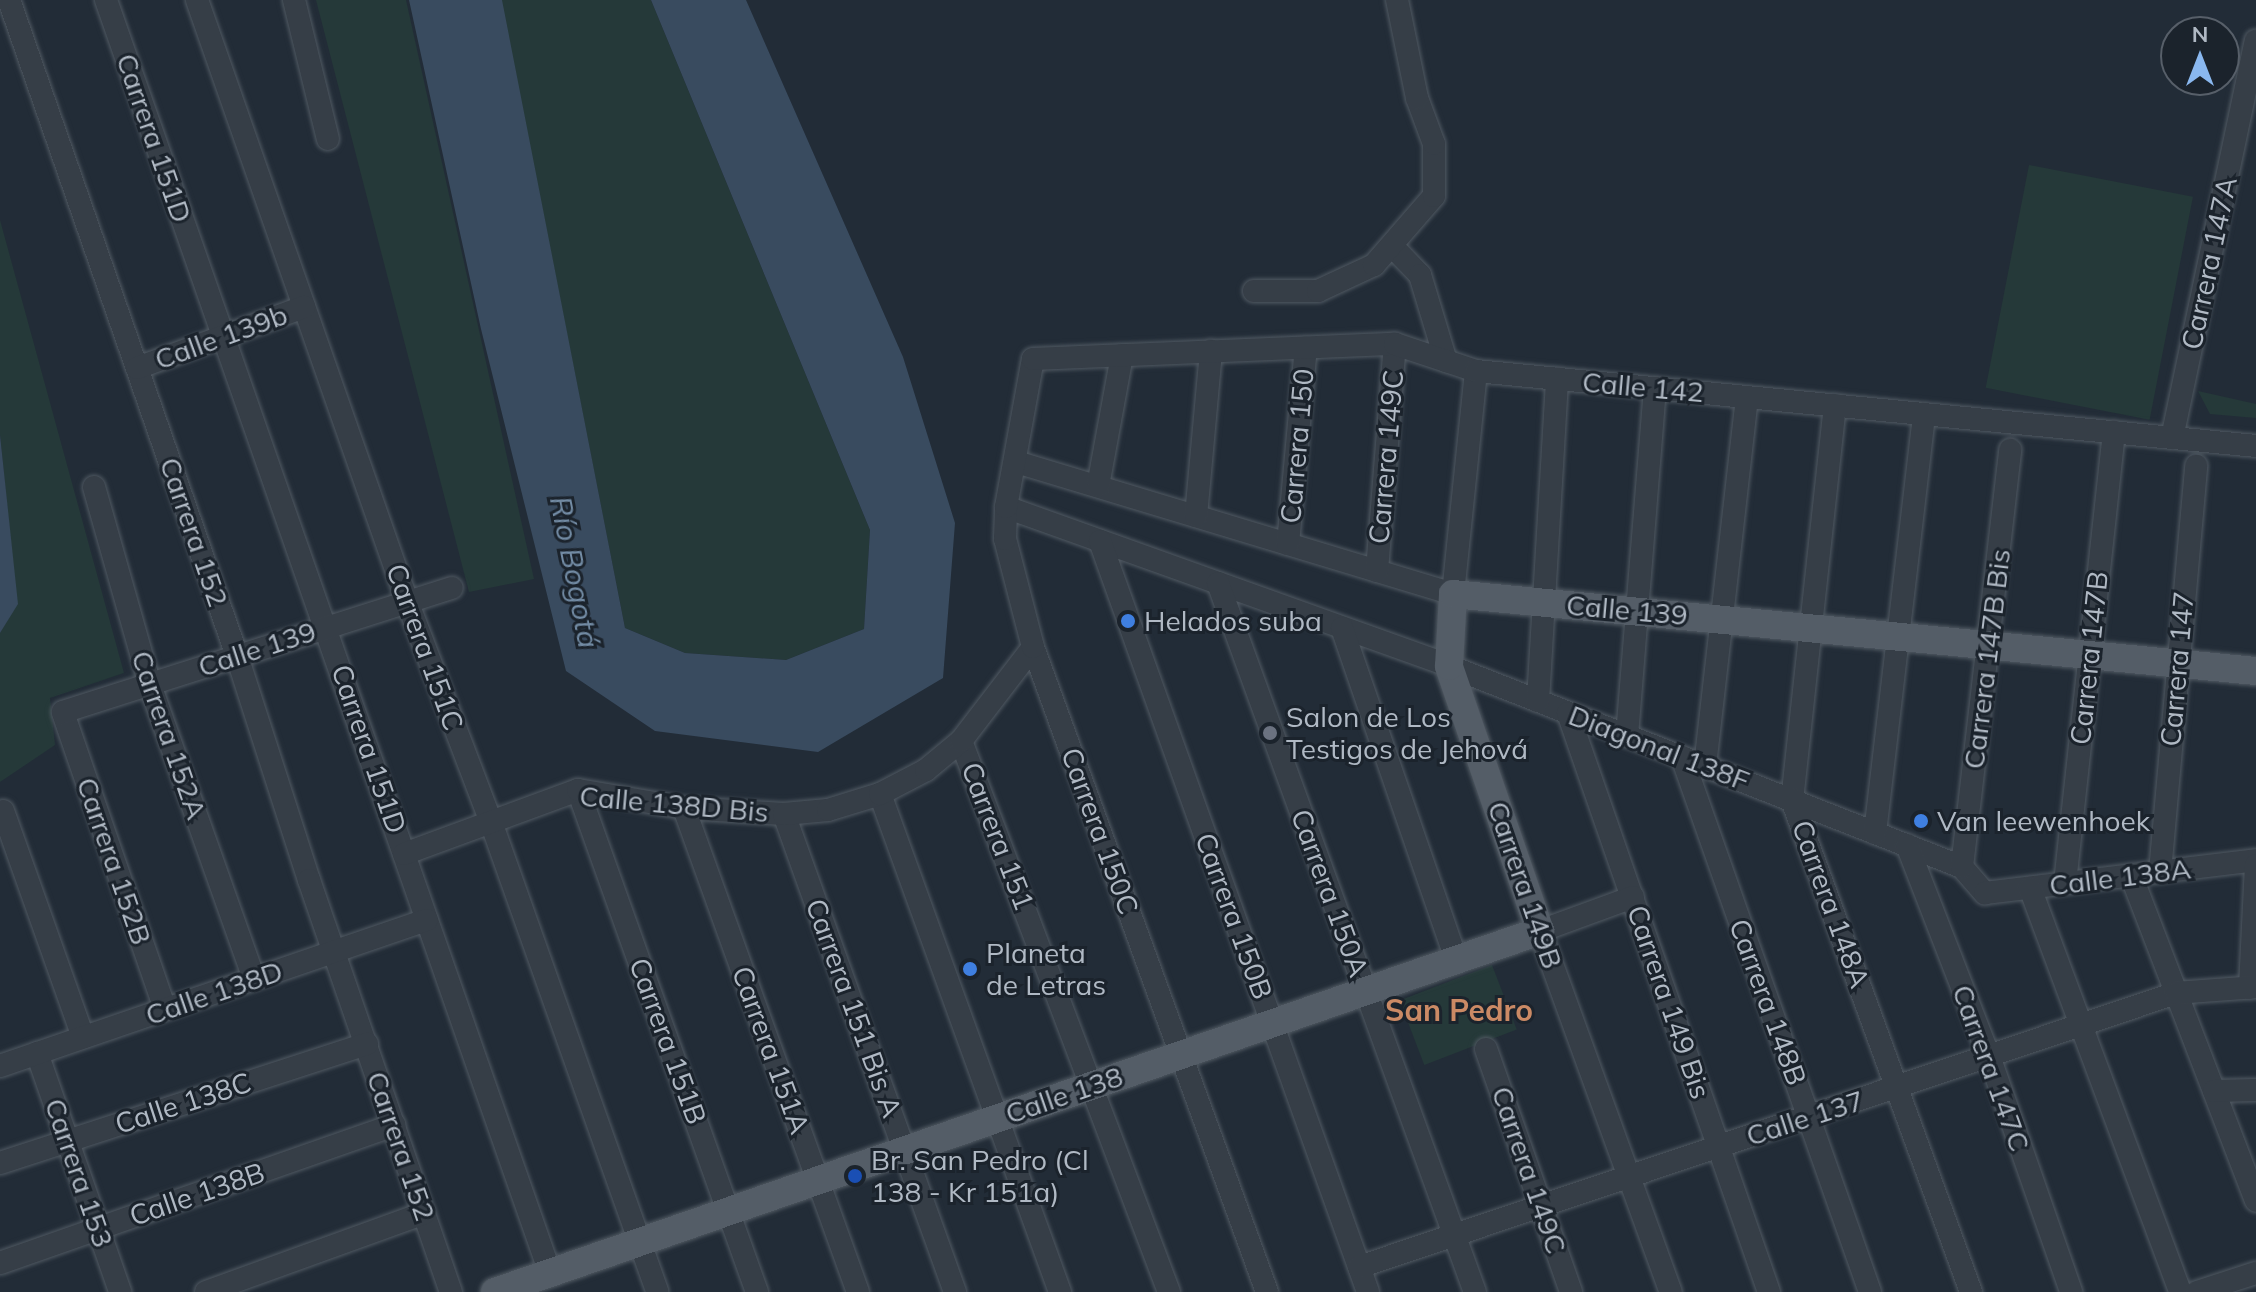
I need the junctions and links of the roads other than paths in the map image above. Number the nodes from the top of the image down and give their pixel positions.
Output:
1 (9, 0) edge
2 (106, 0) edge
3 (197, 0) edge
4 (294, 0) edge
5 (1397, 0) edge
6 (2256, 41) edge
7 (328, 139) dead end
8 (1393, 247) junction
9 (1254, 291) dead end
10 (304, 307) junction
11 (222, 335) junction
12 (1395, 344) junction
13 (1306, 348) junction
14 (1211, 351) junction
15 (1122, 355) junction
16 (1033, 359) joint
17 (1446, 361) junction
18 (137, 368) junction
19 (1476, 371) junction
20 (1557, 379) junction
21 (1655, 388) junction
22 (1747, 397) junction
23 (1835, 405) junction
24 (1924, 414) junction
25 (2114, 432) junction
26 (2172, 438) junction
27 (2256, 446) edge
28 (2010, 450) dead end
29 (1016, 462) junction
30 (2196, 466) dead end
31 (1098, 486) junction
32 (94, 487) dead end
33 (1006, 507) junction
34 (1196, 516) junction
35 (1100, 541) junction
36 (1288, 544) junction
37 (1377, 571) junction
38 (1218, 583) junction
39 (452, 588) dead end
40 (1453, 594) junction
41 (407, 601) junction
42 (1545, 602) junction
43 (1637, 611) junction
44 (1723, 620) junction
45 (327, 626) junction
46 (1342, 628) junction
47 (1812, 628) junction
48 (1899, 637) junction
49 (1989, 645) junction
50 (1033, 647) junction
51 (2089, 655) junction
52 (237, 656) junction
53 (2176, 663) junction
54 (1449, 666) junction
55 (2256, 671) edge
56 (150, 685) junction
57 (1538, 701) junction
58 (63, 712) joint
59 (1568, 713) junction
60 (1627, 736) junction
61 (961, 741) junction
62 (1682, 757) junction
63 (1705, 766) junction
64 (578, 790) junction
65 (880, 794) junction
66 (1792, 800) junction
67 (684, 808) junction
68 (3, 811) dead end
69 (784, 814) junction
70 (491, 822) junction
71 (1875, 833) junction
72 (1907, 845) junction
73 (404, 854) junction
74 (2256, 863) edge
75 (1962, 867) junction
76 (2160, 872) junction
77 (2131, 875) junction
78 (2065, 883) junction
79 (2030, 888) junction
80 (1985, 893) joint
81 (1633, 897) junction
82 (427, 920) junction
83 (1540, 931) junction
84 (334, 954) junction
85 (1456, 960) junction
86 (254, 979) junction
87 (2253, 987) edge
88 (1366, 991) junction
89 (2176, 993) junction
90 (165, 1009) junction
91 (1272, 1024) junction
92 (2082, 1025) junction
93 (83, 1037) junction
94 (367, 1044) junction
95 (1486, 1049) dead end
96 (37, 1053) junction
97 (1181, 1055) junction
98 (1989, 1056) junction
99 (0, 1066) edge
100 (1093, 1085) junction
101 (1898, 1087) junction
102 (2256, 1090) edge
103 (2214, 1091) junction
104 (1809, 1116) junction
105 (997, 1119) junction
106 (395, 1125) junction
107 (67, 1140) junction
108 (1719, 1147) junction
109 (904, 1151) junction
110 (0, 1163) edge
111 (1629, 1177) junction
112 (818, 1181) junction
113 (2253, 1187) edge
114 (1541, 1206) junction
115 (729, 1211) junction
116 (424, 1213) junction
117 (98, 1229) junction
118 (1454, 1235) junction
119 (640, 1242) junction
120 (0, 1263) edge
121 (1359, 1267) junction
122 (550, 1273) junction
123 (2256, 1273) edge
124 (120, 1292) edge
125 (206, 1292) edge
126 (451, 1292) edge
127 (495, 1292) edge
128 (657, 1292) edge
129 (757, 1292) edge
130 (858, 1292) edge
131 (955, 1292) edge
132 (1060, 1292) edge
133 (1169, 1292) edge
134 (1267, 1292) edge
135 (1368, 1292) edge
136 (1475, 1292) edge
137 (1571, 1292) edge
138 (1671, 1292) edge
139 (1769, 1292) edge
140 (1870, 1292) edge
141 (1971, 1292) edge
142 (2071, 1292) edge
143 (2180, 1292) edge
144 (2197, 1292) edge

1 - 18 street, Carrera 152
2 - 11 street, Carrera 151D
3 - 10 street, Carrera 151C
4 - 7 street
5 - 8 street
6 - 26 street, Carrera 147A
8 - 9 street
8 - 17 street
10 - 11 street, Calle 139b
10 - 41 street, Carrera 151C
11 - 18 street, Calle 139b
11 - 45 street, Carrera 151D
12 - 13 street, Calle 142
12 - 17 street, Calle 142
12 - 37 street, Carrera 149C
13 - 14 street, Calle 142
13 - 36 street, Carrera 150
14 - 15 street, Calle 142
14 - 34 street
15 - 16 street, Calle 142
15 - 31 street
16 - 29 street, Carrera 150C
17 - 19 street, Calle 142
18 - 52 street, Carrera 152
19 - 20 street, Calle 142
19 - 40 street, Carrera 149B
20 - 21 street, Calle 142
20 - 42 street
21 - 22 street, Calle 142
21 - 43 street
22 - 23 street, Calle 142
22 - 44 street
23 - 24 street, Calle 142
23 - 47 street, Carrera 148A
24 - 25 street, Calle 142
24 - 48 street
25 - 26 street, Calle 142
25 - 51 street, Carrera 147B
26 - 27 street, Calle 142
28 - 49 street, Carrera 147B Bis
29 - 31 street, Calle 139
29 - 33 street, Carrera 150C
30 - 53 street, Carrera 147
31 - 34 street, Calle 139
32 - 56 street, Carrera 152A
33 - 35 street, Diagonal 138F
33 - 50 street, Carrera 150C
34 - 36 street, Calle 139
35 - 38 street, Diagonal 138F
35 - 91 street, Carrera 150B
36 - 37 street, Calle 139
37 - 40 street, Calle 139
38 - 46 street, Diagonal 138F
38 - 88 street, Carrera 150A
39 - 41 street, Calle 139
40 - 42 main road, Calle 139
40 - 54 main road, Carrera 149B
41 - 45 street, Calle 139
41 - 70 street, Carrera 151C
42 - 43 main road, Calle 139
42 - 57 street
43 - 44 main road, Calle 139
43 - 60 street
44 - 47 main road, Calle 139
44 - 63 street
45 - 52 street, Calle 139
45 - 73 street, Carrera 151D
46 - 54 street, Diagonal 138F
46 - 85 street
47 - 48 main road, Calle 139
47 - 66 street, Carrera 148A
48 - 49 main road, Calle 139
48 - 71 street
49 - 51 main road, Calle 139
49 - 75 street, Carrera 147B Bis
50 - 61 street, Calle 138D Bis
50 - 97 street, Carrera 150C
51 - 53 main road, Calle 139
51 - 78 street, Carrera 147B
52 - 56 street, Calle 139
52 - 84 street, Carrera 152
53 - 55 main road, Calle 139
53 - 76 street, Carrera 147
54 - 57 street, Diagonal 138F
54 - 83 main road, Carrera 149B
56 - 58 street, Calle 139
56 - 86 street, Carrera 152A
57 - 59 street, Diagonal 138F
58 - 90 street, Carrera 152B
59 - 60 street, Diagonal 138F
59 - 81 street, Carrera 149 Bis
60 - 62 street, Diagonal 138F
61 - 65 street, Calle 138D Bis
61 - 100 street, Carrera 151
62 - 63 street, Diagonal 138F
62 - 104 street, Carrera 148B
63 - 66 street, Diagonal 138F
64 - 67 street, Calle 138D Bis
64 - 70 street, Calle 138D Bis
64 - 115 street, Carrera 151B
65 - 69 street, Calle 138D Bis
65 - 105 street
66 - 71 street, Diagonal 138F
66 - 101 street, Carrera 148A
67 - 69 street, Calle 138D Bis
67 - 112 street, Carrera 151A
68 - 93 street
69 - 109 street, Carrera 151 Bis A
70 - 73 street, Calle 138D Bis
70 - 119 street, Carrera 151C
71 - 72 street, Diagonal 138F
72 - 75 street, Diagonal 138F
72 - 98 street, Carrera 147C
73 - 82 street, Carrera 151D
74 - 76 street, Calle 138A
74 - 87 street
75 - 80 street, Diagonal 138F
76 - 77 street, Calle 138A
77 - 78 street, Calle 138A
77 - 89 street
78 - 79 street, Calle 138A
79 - 80 street, Calle 138A
79 - 92 street
81 - 83 street, Calle 138
81 - 108 street, Carrera 149 Bis
82 - 84 street, Calle 138D
82 - 122 street, Carrera 151D
83 - 85 main road, Calle 138
83 - 111 street, Carrera 149B
84 - 86 street, Calle 138D
84 - 94 street, Carrera 152
85 - 88 main road, Calle 138
86 - 90 street, Calle 138D
87 - 89 street, Calle 137
88 - 91 main road, Calle 138
88 - 118 street, Carrera 150A
89 - 92 street, Calle 137
89 - 103 street
90 - 93 street, Calle 138D
91 - 97 main road, Calle 138
91 - 121 street, Carrera 150B
92 - 98 street, Calle 137
92 - 143 street
93 - 96 street, Calle 138D
94 - 106 street, Carrera 152
94 - 107 street, Calle 138C
95 - 114 street, Carrera 149C
96 - 99 street, Calle 138D
96 - 107 street, Carrera 153
97 - 100 main road, Calle 138
97 - 134 street, Carrera 150C
98 - 101 street, Calle 137
98 - 142 street, Carrera 147C
100 - 105 main road, Calle 138
100 - 133 street, Carrera 151
101 - 104 street, Calle 137
101 - 141 street, Carrera 148A
102 - 103 street
103 - 113 street
104 - 108 street, Calle 137
104 - 140 street, Carrera 148B
105 - 109 main road, Calle 138
105 - 132 street
106 - 116 street, Carrera 152
106 - 117 street, Calle 138B
107 - 110 street, Calle 138C
107 - 117 street, Carrera 153
108 - 111 street, Calle 137
108 - 139 street, Carrera 149 Bis
109 - 112 main road, Calle 138
109 - 131 street, Carrera 151 Bis A
111 - 114 street, Calle 137
111 - 138 street, Carrera 149B
112 - 115 main road, Calle 138
112 - 130 street, Carrera 151A
114 - 118 street, Calle 137
114 - 137 street, Carrera 149C
115 - 119 main road, Calle 138
115 - 129 street, Carrera 151B
116 - 125 street
116 - 126 street, Carrera 152
117 - 120 street, Calle 138B
117 - 124 street, Carrera 153
118 - 121 street, Calle 137
118 - 136 street, Carrera 150A
119 - 122 main road, Calle 138
119 - 128 street, Carrera 151C
121 - 135 street, Carrera 150B
122 - 127 main road, Calle 138
123 - 144 street

